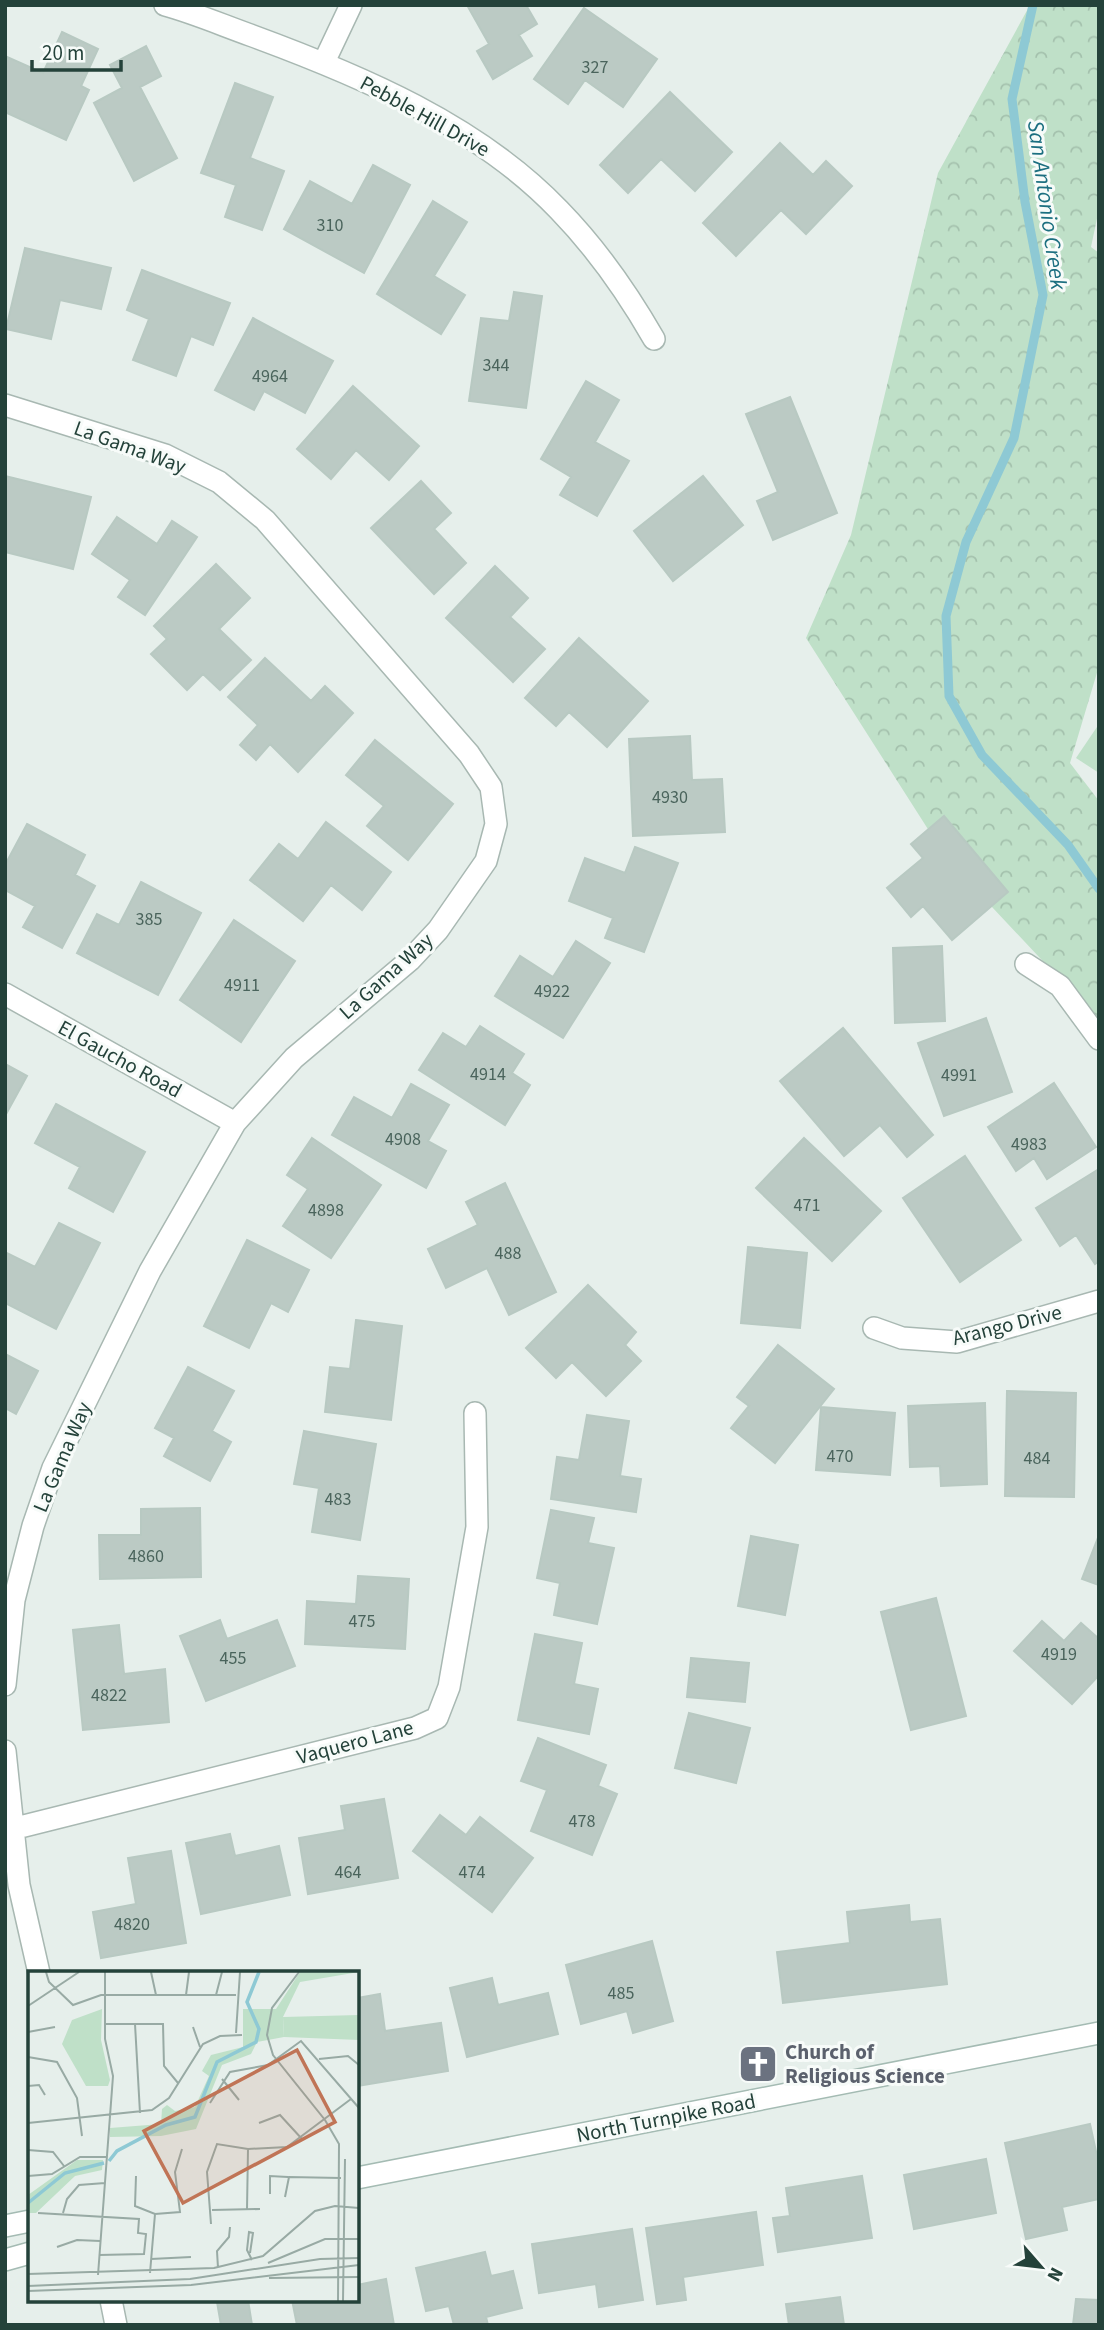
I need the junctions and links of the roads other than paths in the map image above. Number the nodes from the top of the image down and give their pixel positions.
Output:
1 (165, 5) edge
2 (351, 5) edge
3 (324, 62) junction
4 (654, 339) dead end
5 (5, 405) edge
6 (1026, 964) dead end
7 (5, 994) edge
8 (1099, 1039) edge
9 (235, 1124) junction
10 (1099, 1301) edge
11 (874, 1328) dead end
12 (475, 1413) dead end
13 (5, 1685) edge
14 (5, 1751) edge
15 (12, 1829) junction
16 (12, 1884) edge
17 (38, 1971) edge
18 (1099, 2033) edge
19 (359, 2178) edge
20 (28, 2221) edge
21 (5, 2226) edge
22 (28, 2254) edge
23 (5, 2260) edge
24 (111, 2302) edge
25 (116, 2325) edge

1 - 3 street, Pebble Hill Drive
2 - 3 street
3 - 4 street, Pebble Hill Drive
5 - 9 street, La Gama Way
6 - 8 street
7 - 9 street, El Gaucho Road
9 - 13 street, La Gama Way
10 - 11 street, Arango Drive
12 - 15 street, Vaquero Lane
14 - 15 street
15 - 16 street
16 - 17 street
18 - 19 street, North Turnpike Road
20 - 21 street
22 - 23 street
24 - 25 street

